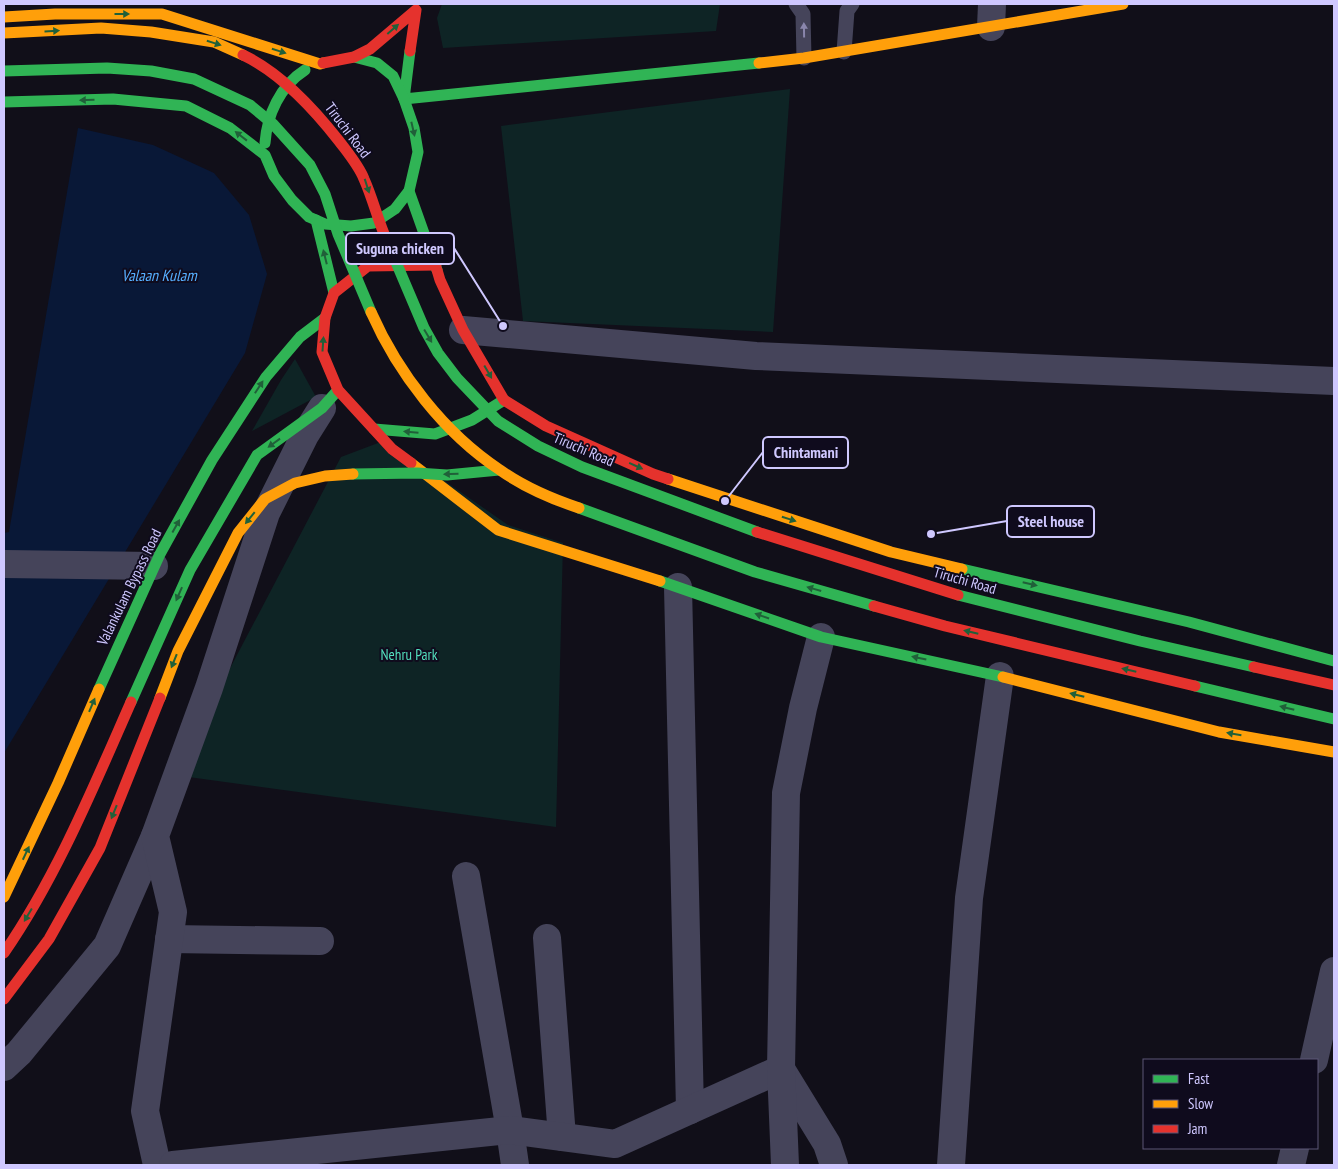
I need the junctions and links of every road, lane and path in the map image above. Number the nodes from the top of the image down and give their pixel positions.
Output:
1 (796, 4) edge
2 (852, 4) edge
3 (1123, 4) edge
4 (416, 7) edge
5 (991, 15) edge
6 (4, 17) edge
7 (4, 34) edge
8 (844, 52) junction
9 (354, 57) junction
10 (804, 58) junction
11 (320, 64) junction
12 (4, 71) edge
13 (404, 99) junction
14 (4, 102) edge
15 (265, 155) junction
16 (409, 191) junction
17 (316, 220) junction
18 (436, 265) junction
19 (334, 293) junction
20 (325, 318) junction
21 (463, 330) junction
22 (1334, 381) edge
23 (330, 399) junction
24 (504, 400) junction
25 (374, 429) junction
26 (499, 470) junction
27 (4, 564) edge
28 (154, 566) junction
29 (678, 587) junction
30 (821, 637) junction
31 (1334, 661) edge
32 (1000, 676) junction
33 (1334, 685) edge
34 (1334, 719) edge
35 (1334, 752) edge
36 (155, 836) junction
37 (466, 876) dead end
38 (4, 897) edge
39 (546, 938) dead end
40 (169, 939) junction
41 (320, 941) dead end
42 (4, 953) edge
43 (1334, 971) edge
44 (4, 999) edge
45 (1314, 1059) edge
46 (4, 1067) edge
47 (781, 1068) junction
48 (690, 1110) junction
49 (510, 1130) junction
50 (562, 1137) junction
51 (1295, 1149) edge
52 (616, 1155) edge
53 (157, 1165) edge
54 (173, 1165) edge
55 (515, 1165) edge
56 (784, 1165) edge
57 (834, 1165) edge
58 (951, 1165) edge
59 (1291, 1165) edge

10 -> 1 lane
2 - 8 lane
3 - 5 main road
9 -> 4 main road
4 - 13 main road
5 - 8 main road
6 -> 11 main road
7 -> 33 main road, Tiruchi Road, bridge
8 - 10 main road
9 - 11 main road
9 - 13 main road
10 - 13 main road
11 - 15 main road
12 - 26 main road, bridge
13 -> 16 main road
15 -> 14 main road
15 - 17 main road
16 - 17 main road
16 - 18 main road
19 -> 17 main road
18 - 19 main road
18 - 21 main road
19 - 20 main road
23 -> 20 main road
28 -> 20 main road, Valankulam Bypass Road
21 - 22 street
21 -> 24 main road
23 - 25 main road
23 - 36 street
23 -> 42 main road
24 -> 25 main road
24 -> 31 main road
25 - 29 main road
34 -> 26 main road, bridge
26 -> 44 main road, bridge
27 - 28 street
38 -> 28 main road, Valankulam Bypass Road
30 -> 29 main road
29 - 48 street
32 -> 30 main road
30 - 47 street
35 -> 32 main road
32 - 58 street
36 - 40 street
36 - 46 street
37 - 49 street
39 - 50 street
40 - 41 street
40 - 53 street
43 - 45 street
47 - 48 street
47 - 56 street
47 - 57 street
48 - 52 street
49 - 50 street
49 - 54 street
49 - 55 street
50 - 52 street
51 - 59 street

